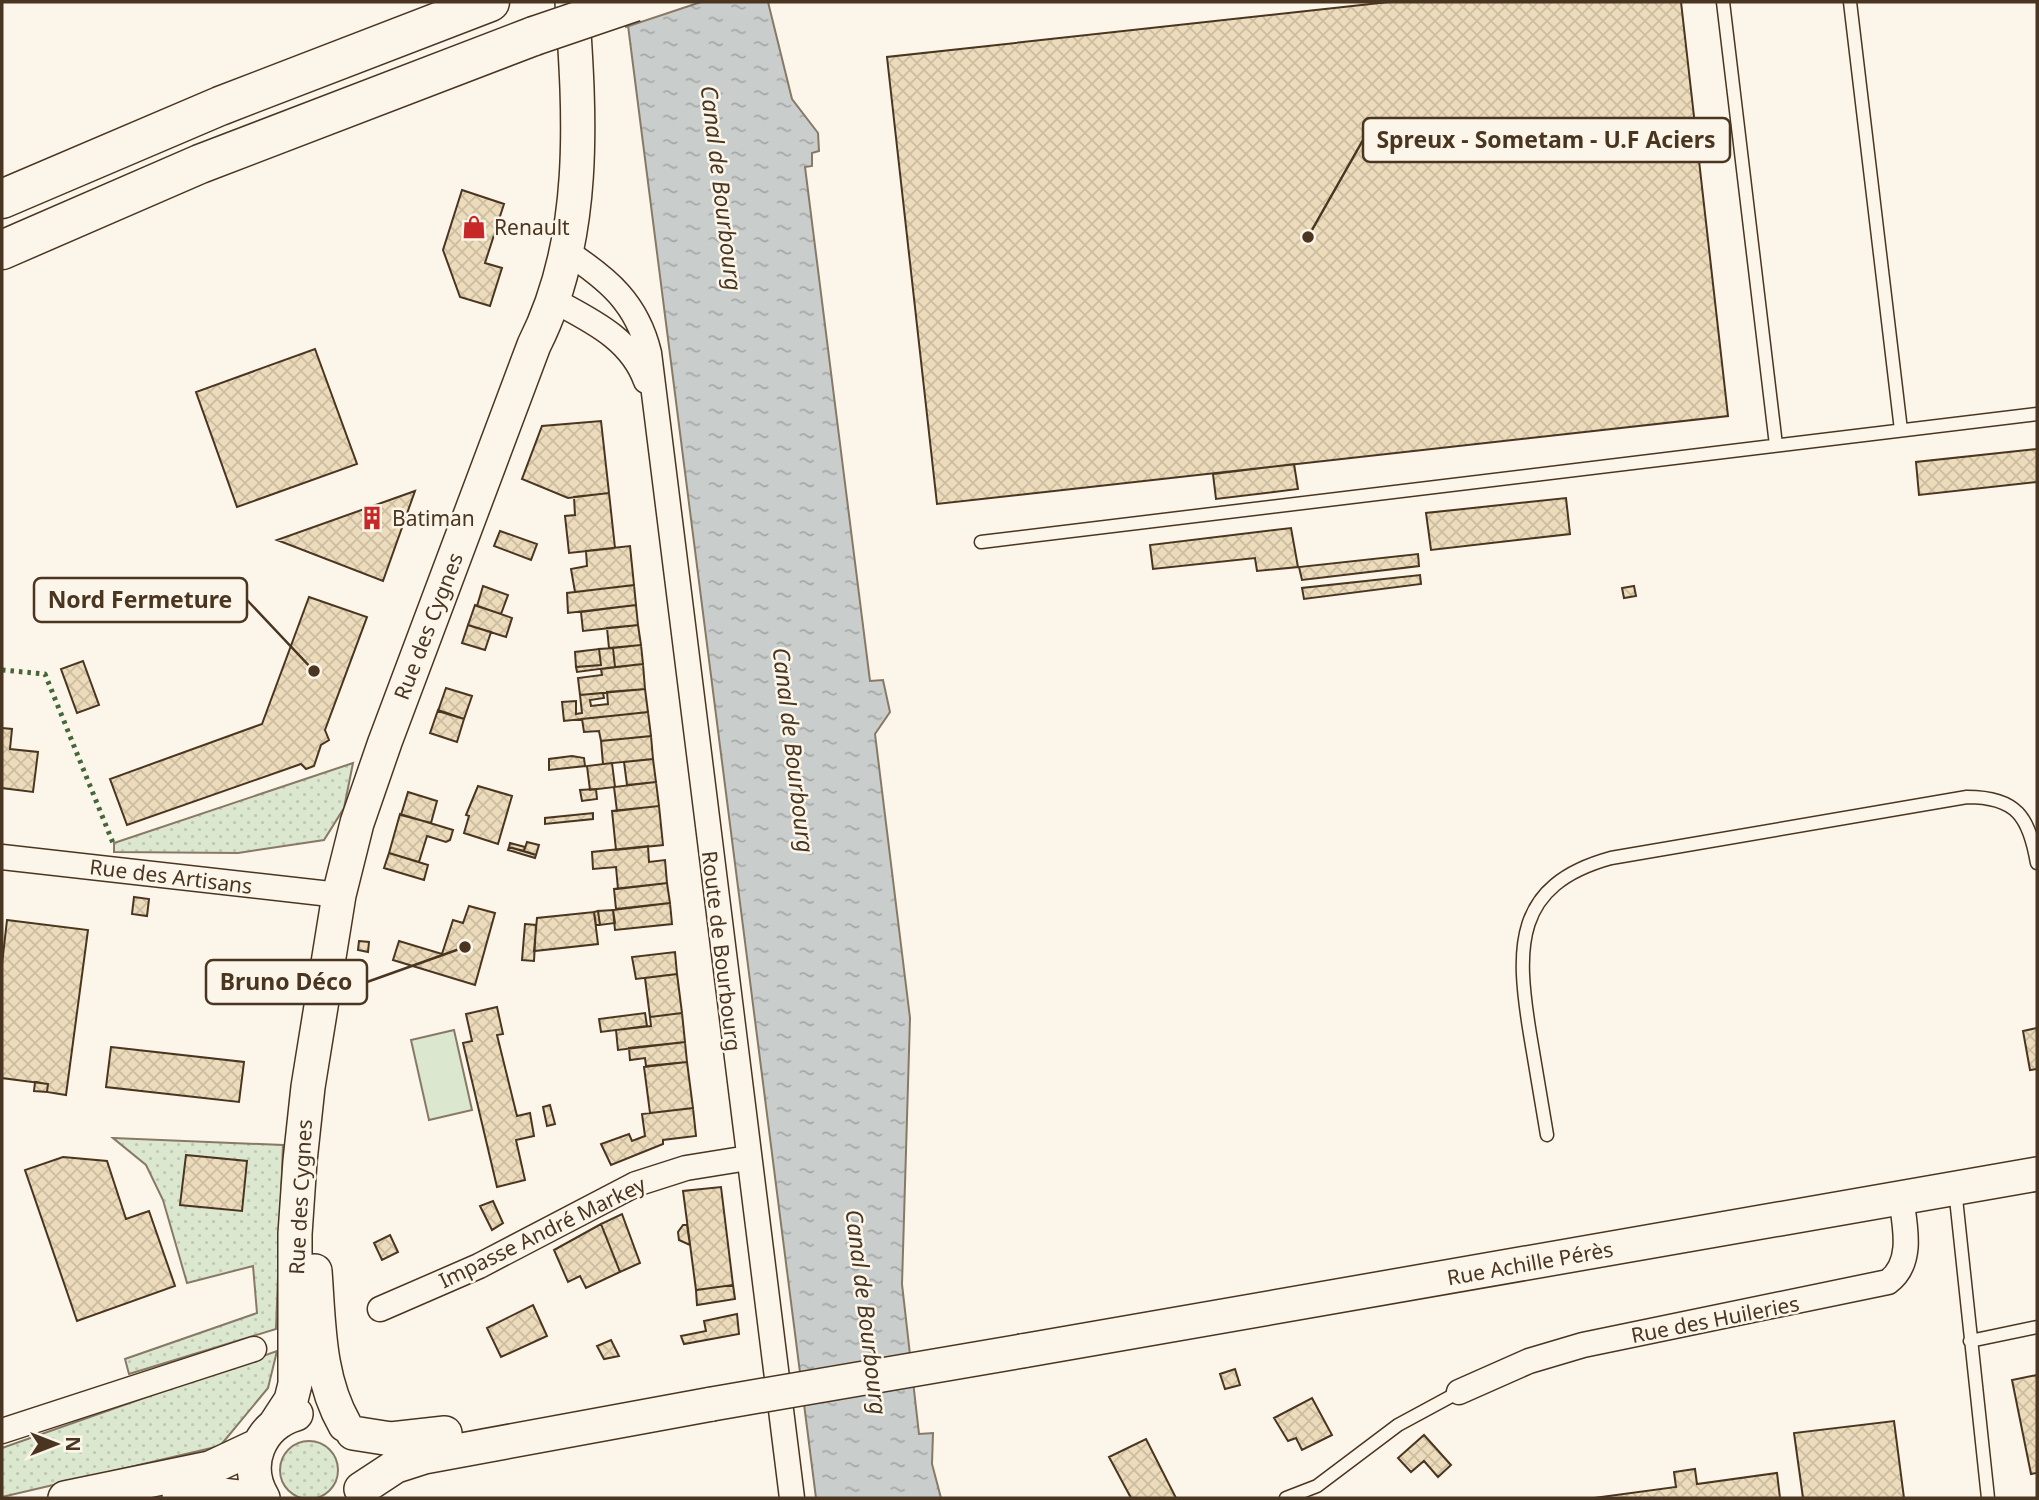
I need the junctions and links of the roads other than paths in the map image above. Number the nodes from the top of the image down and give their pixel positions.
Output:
1 (490, 2) edge
2 (572, 2) edge
3 (634, 2) edge
4 (1723, 2) edge
5 (1850, 2) edge
6 (2, 199) edge
7 (2, 250) edge
8 (567, 252) junction
9 (555, 301) junction
10 (654, 402) junction
11 (2037, 414) edge
12 (1900, 430) junction
13 (1776, 445) junction
14 (981, 542) dead end
15 (2, 856) edge
16 (2037, 863) edge
17 (339, 895) junction
18 (326, 968) junction
19 (1547, 1135) dead end
20 (748, 1158) junction
21 (2037, 1174) edge
22 (1955, 1189) junction
23 (1901, 1198) junction
24 (380, 1309) dead end
25 (2037, 1327) edge
26 (1970, 1340) junction
27 (254, 1349) dead end
28 (1459, 1392) joint
29 (712, 1404) junction
30 (349, 1429) junction
31 (2, 1431) edge
32 (268, 1434) junction
33 (358, 1494) edge
34 (1306, 1495) edge
35 (65, 1498) edge
36 (179, 1498) edge
37 (247, 1498) edge
38 (263, 1498) edge
39 (792, 1498) edge
40 (1286, 1498) edge
41 (1988, 1498) edge

1 - 6 highway
2 - 8 street, Rue des Cygnes
3 - 7 highway, bridge
4 - 13 lane
5 - 12 lane
8 - 9 street, Rue des Cygnes
8 - 10 street, Route de Bourbourg
9 - 10 street, Route de Bourbourg
9 - 17 street, Rue des Cygnes
10 - 20 street, Route de Bourbourg
11 - 12 lane
12 - 13 lane
13 - 14 lane
15 - 17 street, Rue des Artisans
16 - 19 lane
17 - 18 street, Rue des Cygnes
18 - 30 street, Rue des Cygnes
18 - 32 street, Rue des Cygnes
20 - 24 street, Impasse André Markey
20 - 39 street, Route de Bourbourg
21 - 22 street, Rue Achille Pérès
22 - 23 street, Rue Achille Pérès
22 - 26 lane
23 - 28 street, Rue des Huileries
23 - 29 street, Rue Achille Pérès, bridge
25 - 26 lane
26 - 41 lane
27 - 31 street
28 - 34 lane
29 - 30 street
29 - 33 street
30 - 32 street
30 - 33 street, Rue des Cygnes
32 - 35 street
32 - 38 street
34 - 40 lane
36 - 37 street

